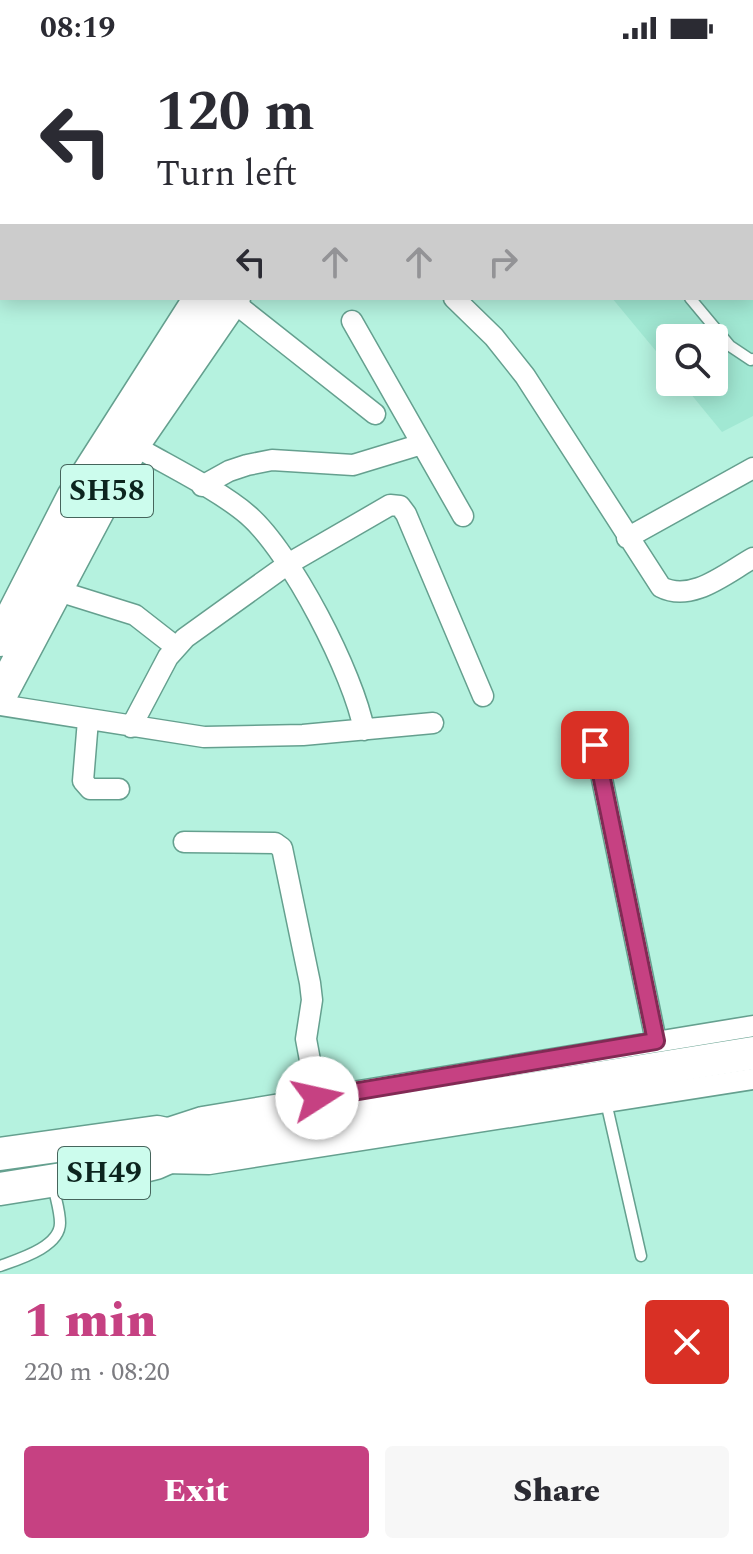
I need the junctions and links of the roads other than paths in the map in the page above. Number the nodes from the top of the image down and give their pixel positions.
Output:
1 (199, 300) edge
2 (233, 300) edge
3 (456, 300) edge
4 (692, 300) edge
5 (352, 321) dead end
6 (753, 359) edge
7 (375, 414) dead end
8 (422, 444) junction
9 (133, 445) junction
10 (753, 468) edge
11 (202, 486) junction
12 (463, 516) dead end
13 (627, 538) junction
14 (753, 558) edge
15 (288, 564) junction
16 (55, 590) junction
17 (0, 640) edge
18 (176, 647) junction
19 (0, 696) edge
20 (483, 696) dead end
21 (0, 705) edge
22 (88, 720) junction
23 (433, 723) dead end
24 (131, 727) junction
25 (364, 730) junction
26 (595, 745) dead end
27 (119, 789) dead end
28 (184, 842) dead end
29 (753, 1026) edge
30 (656, 1041) junction
31 (753, 1053) edge
32 (753, 1079) edge
33 (317, 1098) junction
34 (606, 1102) junction
35 (157, 1147) junction
36 (0, 1154) edge
37 (49, 1165) junction
38 (0, 1189) edge
39 (641, 1256) dead end
40 (0, 1266) edge

1 - 17 main road, SH58
2 - 7 street
2 - 9 main road, SH58
3 - 13 street
4 - 6 lane
5 - 8 street
8 - 11 street
8 - 12 street
9 - 11 street
9 - 16 main road, SH58
10 - 13 street
11 - 15 street
13 - 14 street
15 - 18 street
15 - 20 street
15 - 25 street
16 - 18 street
16 - 19 main road, SH58
18 - 24 street
21 - 22 street
22 - 24 street
22 - 27 street
23 - 25 street
24 - 25 street
26 - 30 street
28 - 33 street
29 - 30 street
30 - 33 street
31 - 35 main road, SH49
32 - 34 street
33 - 35 street
34 - 35 street
34 - 39 lane
35 - 37 main road, SH49
36 - 37 main road, SH49
37 - 38 main road, SH49
37 - 40 lane

